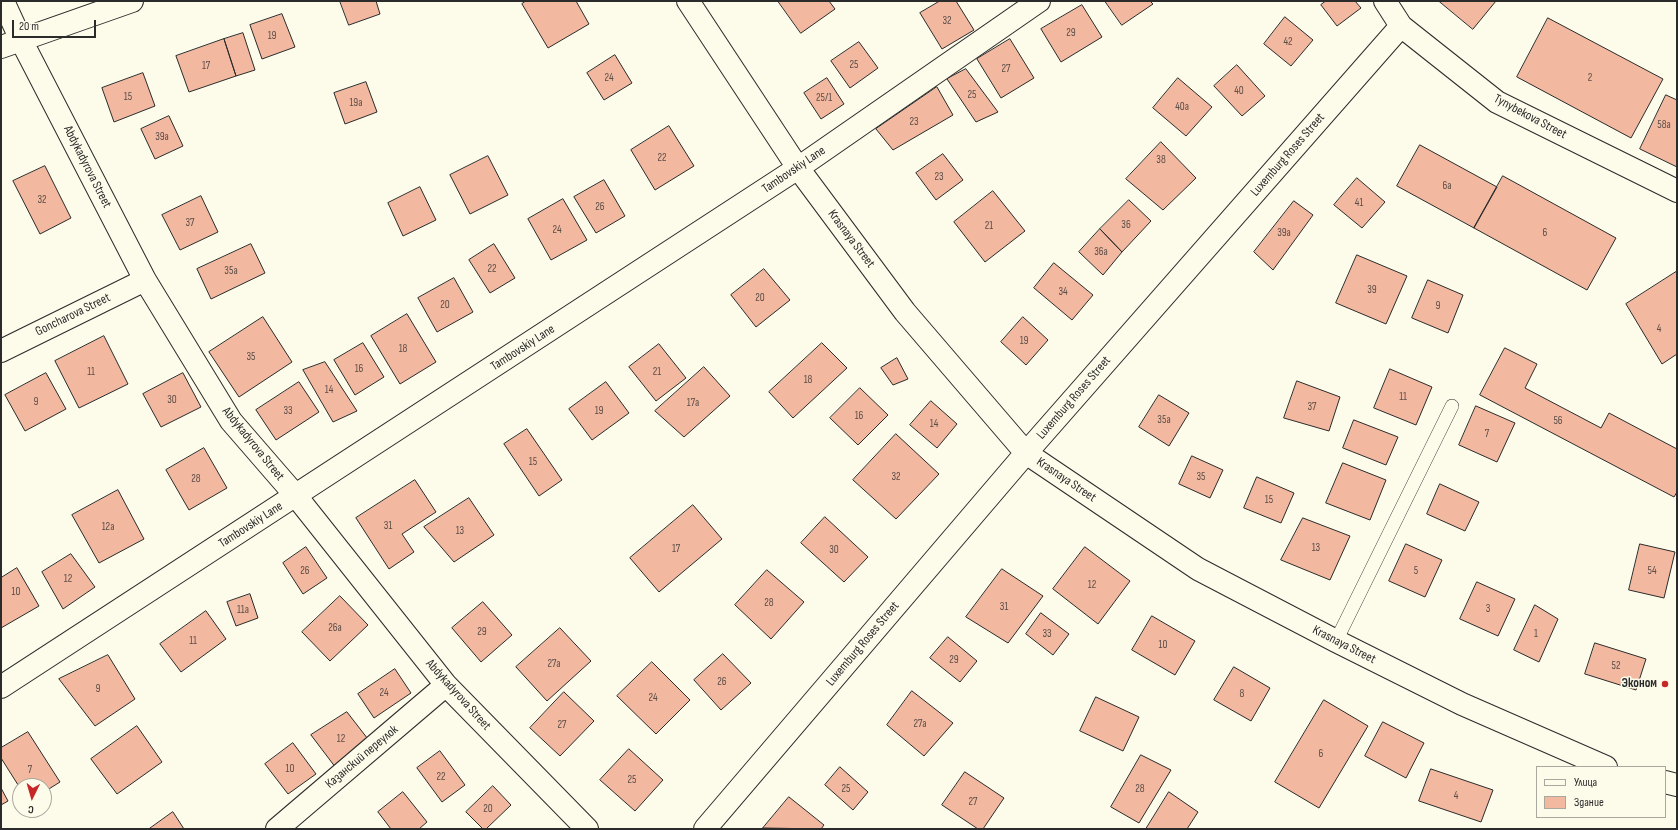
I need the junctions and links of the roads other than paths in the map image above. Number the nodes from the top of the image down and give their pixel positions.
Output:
1 (3, 1) edge
2 (132, 1) edge
3 (688, 1) edge
4 (1039, 1) edge
5 (1385, 1) edge
6 (1401, 26) junction
7 (11, 44) edge
8 (798, 168) junction
9 (1677, 191) edge
10 (145, 280) junction
11 (1, 351) edge
12 (1452, 406) dead end
13 (1026, 453) junction
14 (296, 496) junction
15 (1336, 641) junction
16 (446, 685) junction
17 (1, 688) edge
18 (1604, 766) edge
19 (1666, 782) edge
20 (1677, 785) edge
21 (277, 829) edge
22 (587, 829) edge
23 (705, 829) edge

1 - 7 street, Abdykadyrova Street
2 - 7 street
3 - 8 street, Krasnaya Street
4 - 8 street, Tambovskiy Lane
5 - 6 street, Tynybekova Street
6 - 9 street, Tynybekova Street
6 - 13 street, Luxemburg Roses Street
7 - 10 street, Abdykadyrova Street
8 - 13 street, Krasnaya Street
8 - 14 street, Tambovskiy Lane
10 - 11 street, Goncharova Street
10 - 14 street, Abdykadyrova Street
12 - 15 lane
13 - 15 street, Krasnaya Street
13 - 23 street, Luxemburg Roses Street
14 - 16 street, Abdykadyrova Street
14 - 17 street, Tambovskiy Lane
15 - 18 street, Krasnaya Street
16 - 21 street, Казанский переулок
16 - 22 street, Abdykadyrova Street
19 - 20 street

